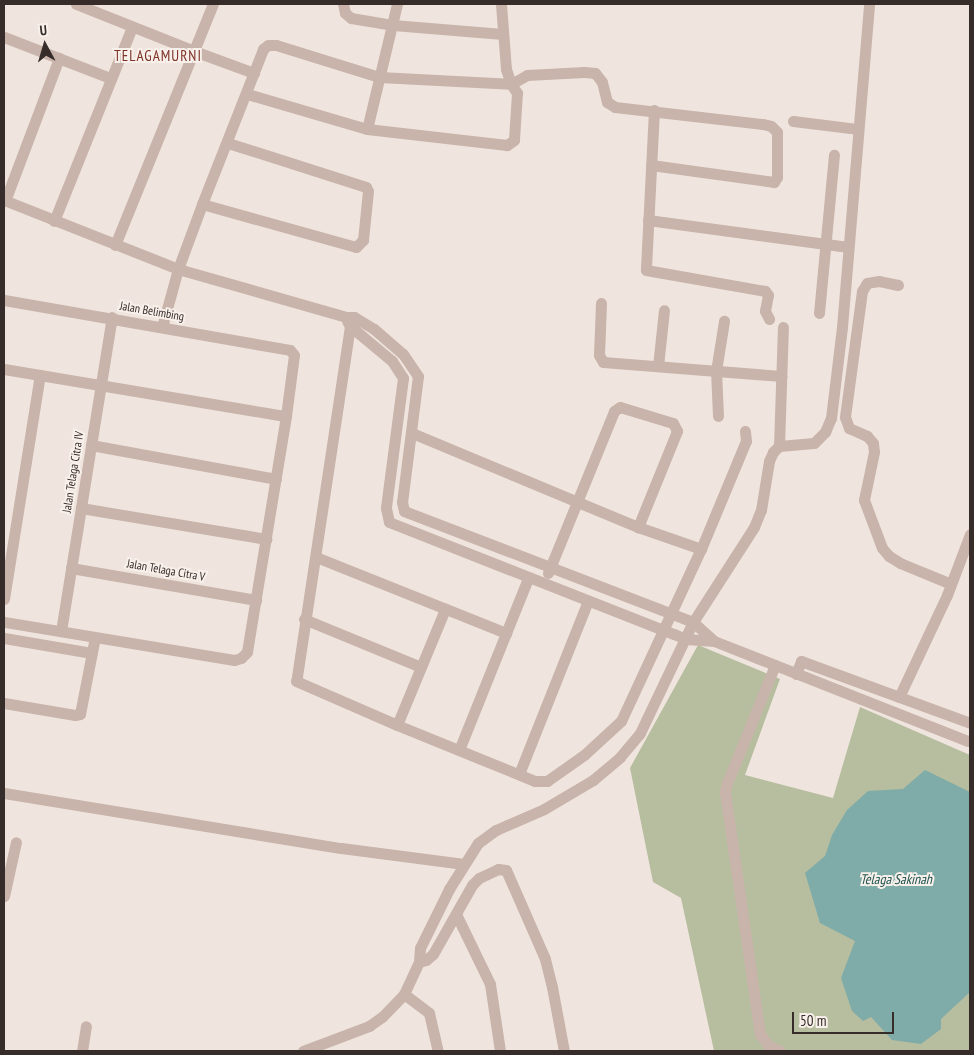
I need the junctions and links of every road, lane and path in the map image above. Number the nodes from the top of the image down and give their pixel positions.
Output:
1 (76, 4) edge
2 (213, 4) edge
3 (343, 4) edge
4 (397, 4) edge
5 (502, 4) edge
6 (869, 4) edge
7 (393, 25) junction
8 (132, 27) junction
9 (503, 34) junction
10 (5, 41) edge
11 (194, 52) junction
12 (59, 58) junction
13 (254, 73) junction
14 (379, 77) junction
15 (110, 78) junction
16 (511, 84) junction
17 (247, 94) junction
18 (654, 110) junction
19 (793, 121) dead end
20 (367, 129) junction
21 (857, 129) junction
22 (228, 144) junction
23 (834, 155) dead end
24 (651, 165) junction
25 (4, 200) edge
26 (202, 204) junction
27 (648, 220) junction
28 (54, 221) junction
29 (824, 244) junction
30 (115, 245) junction
31 (848, 247) junction
32 (178, 269) junction
33 (898, 285) dead end
34 (4, 300) edge
35 (601, 303) dead end
36 (664, 310) dead end
37 (819, 313) dead end
38 (112, 317) junction
39 (769, 319) dead end
40 (350, 320) junction
41 (724, 321) dead end
42 (162, 327) junction
43 (783, 327) dead end
44 (403, 354) junction
45 (392, 362) junction
46 (658, 366) junction
47 (4, 369) edge
48 (716, 371) junction
49 (40, 375) junction
50 (781, 376) junction
51 (101, 384) junction
52 (286, 416) junction
53 (718, 416) dead end
54 (745, 431) dead end
55 (412, 432) junction
56 (91, 445) junction
57 (779, 446) junction
58 (276, 479) junction
59 (578, 501) junction
60 (81, 508) junction
61 (638, 527) junction
62 (970, 534) edge
63 (266, 539) junction
64 (701, 550) junction
65 (316, 558) junction
66 (71, 568) junction
67 (550, 568) junction
68 (528, 578) junction
69 (544, 584) junction
70 (951, 584) junction
71 (4, 599) edge
72 (256, 600) junction
73 (588, 601) junction
74 (445, 609) junction
75 (671, 614) junction
76 (304, 619) junction
77 (4, 622) edge
78 (693, 622) junction
79 (663, 629) junction
80 (61, 631) junction
81 (506, 633) junction
82 (95, 637) junction
83 (4, 638) edge
84 (686, 639) junction
85 (714, 641) junction
86 (92, 653) junction
87 (774, 665) junction
88 (422, 667) junction
89 (796, 674) junction
90 (900, 697) junction
91 (4, 703) edge
92 (970, 724) edge
93 (397, 726) junction
94 (969, 744) edge
95 (459, 750) junction
96 (518, 774) junction
97 (4, 793) edge
98 (16, 842) dead end
99 (464, 864) junction
100 (4, 896) edge
101 (456, 914) junction
102 (419, 962) junction
103 (404, 994) junction
104 (86, 1026) dead end
105 (82, 1051) edge
106 (303, 1051) edge
107 (438, 1051) edge
108 (500, 1051) edge
109 (564, 1051) edge
110 (780, 1051) edge

1 - 8 street
2 - 11 street
3 - 7 street
4 - 7 street
5 - 9 street
6 - 21 street
7 - 9 street
7 - 14 street
8 - 11 street
8 - 15 street
9 - 16 street
10 - 12 street
11 - 13 street
11 - 30 street
12 - 15 street
12 - 25 street
13 - 14 street
13 - 17 street
14 - 16 street
14 - 20 street
15 - 28 street
16 - 18 street
16 - 20 street
17 - 20 street
17 - 22 street
18 - 24 street
18 - 24 street
19 - 21 street
21 - 31 street
22 - 26 street
22 - 26 street
23 - 29 street
24 - 27 street
25 - 28 street
26 - 32 street
27 - 29 street
27 - 39 street
28 - 30 street
29 - 31 street
29 - 37 street
30 - 32 street
31 - 57 street
32 - 40 street
32 - 42 street
33 - 70 street
34 - 38 street, Jalan Belimbing
35 - 46 street
36 - 46 street
38 - 42 street, Jalan Belimbing
38 - 51 street, Jalan Telaga Citra IV
40 - 44 street
40 - 45 street
40 - 65 street
41 - 48 street
42 - 52 street, Jalan Belimbing
43 - 50 street
44 - 45 street
44 - 55 street
45 - 68 street
46 - 48 street
47 - 49 street
48 - 50 street
48 - 53 street
49 - 51 street
49 - 71 street
50 - 57 street
51 - 52 street
51 - 56 street, Jalan Telaga Citra IV
52 - 58 street
54 - 64 street
55 - 59 street
55 - 67 street
56 - 58 street
56 - 60 street, Jalan Telaga Citra IV
57 - 78 street
58 - 63 street
59 - 61 street
59 - 61 street
59 - 67 street
60 - 63 street
60 - 66 street, Jalan Telaga Citra IV
61 - 64 street
62 - 70 street
63 - 72 street
64 - 75 street
65 - 74 street
65 - 76 street
66 - 72 street, Jalan Telaga Citra V
66 - 80 street, Jalan Telaga Citra IV
67 - 69 street
67 - 75 street
68 - 69 street
68 - 81 street
69 - 73 street
70 - 90 street
72 - 82 street
73 - 79 street
73 - 96 street
74 - 81 street
74 - 88 street
75 - 78 street
75 - 79 street
76 - 88 street
76 - 93 street
77 - 80 street
78 - 84 street
78 - 85 street
79 - 84 street
79 - 96 street
80 - 82 street
81 - 95 street
82 - 86 street
83 - 86 street
84 - 85 street
84 - 99 street
85 - 87 street
86 - 91 street
87 - 89 street
87 - 110 street
88 - 93 street
89 - 90 street
89 - 94 street
90 - 92 street
92 - 94 street
93 - 95 street
95 - 96 street
97 - 99 street
98 - 100 street
99 - 102 street
101 - 102 street
101 - 108 street
101 - 109 street
102 - 103 street
103 - 106 street
103 - 107 street
104 - 105 street

